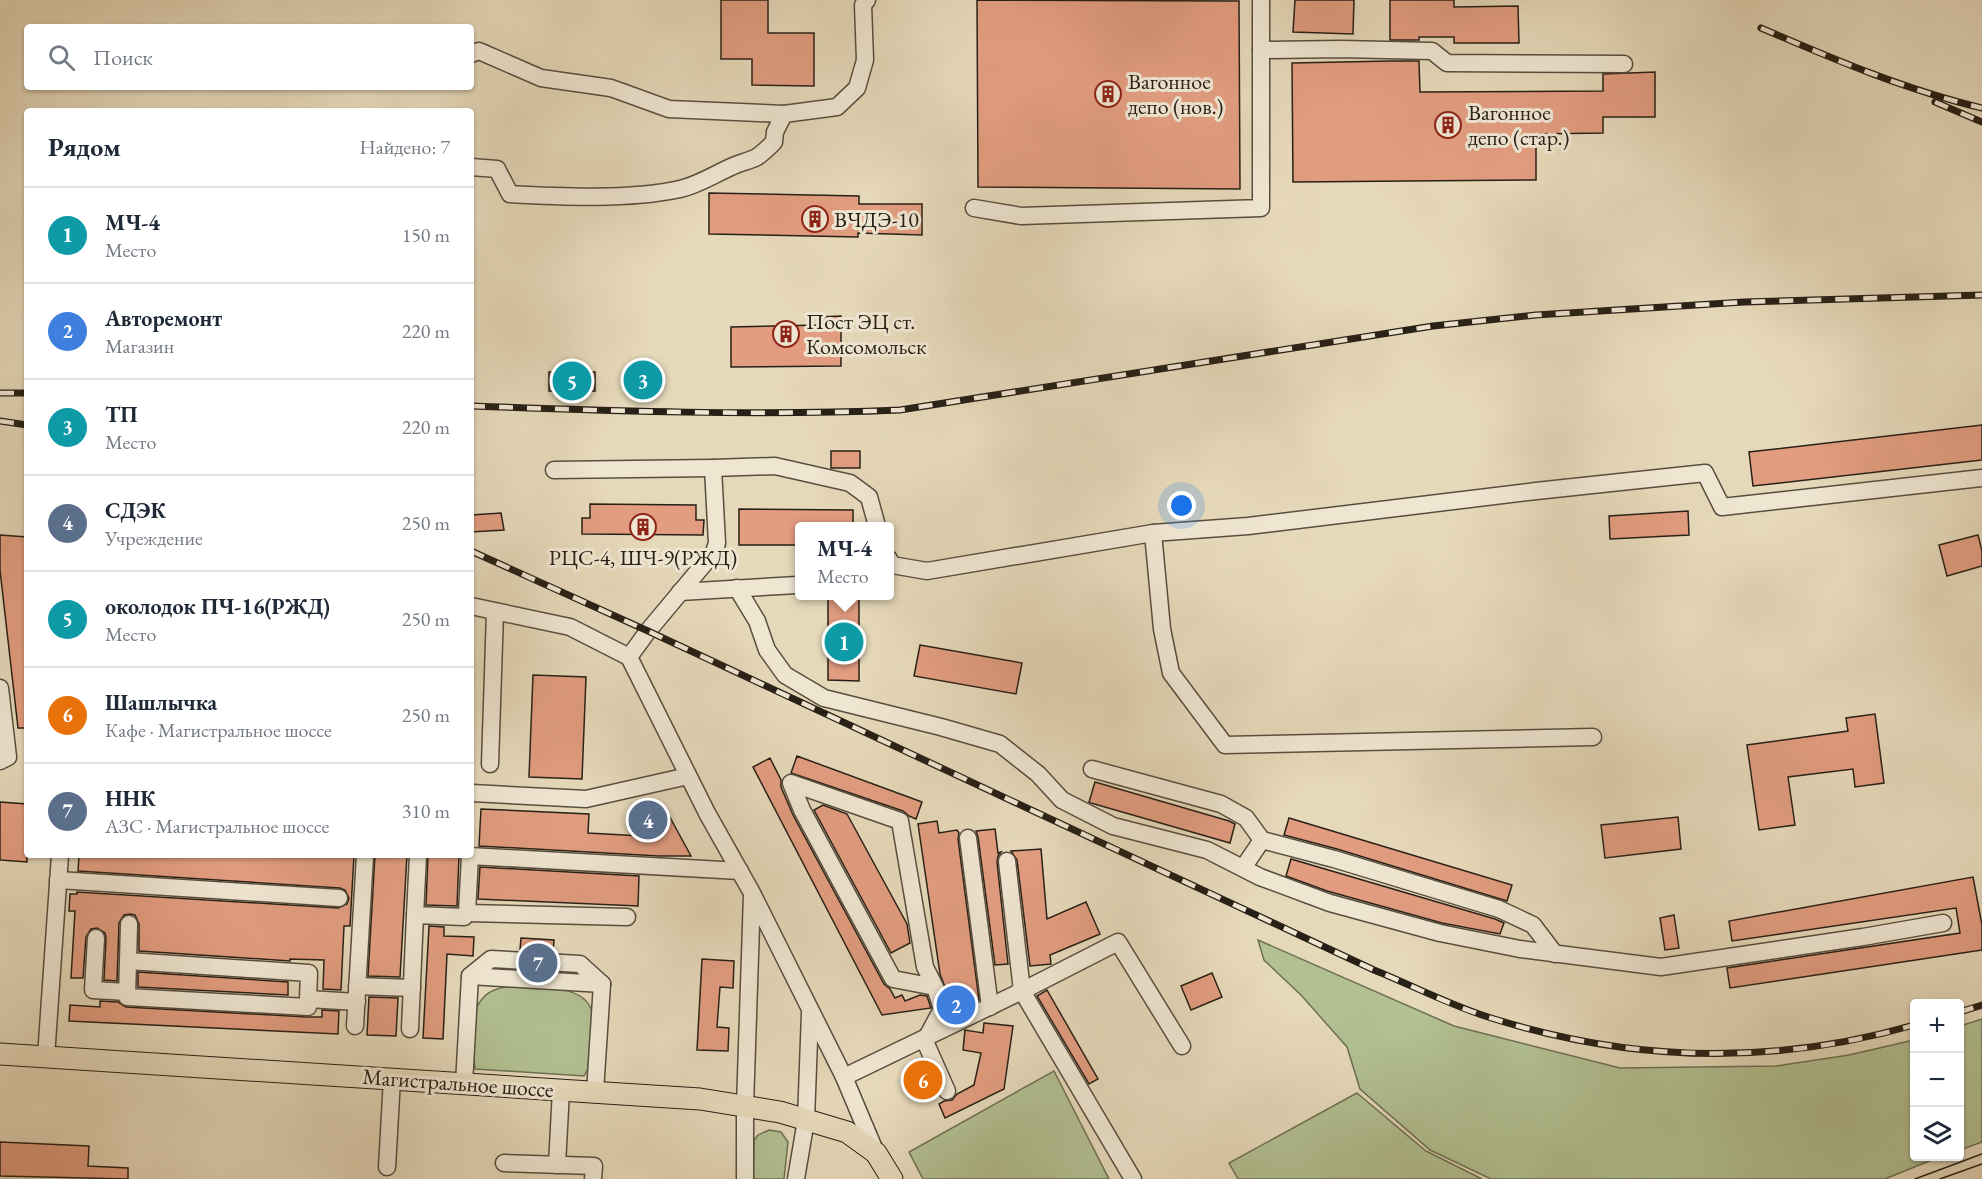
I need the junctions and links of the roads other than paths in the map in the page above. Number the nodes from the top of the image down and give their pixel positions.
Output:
1 (867, 0) edge
2 (1261, 0) edge
3 (1262, 50) junction
4 (474, 53) edge
5 (1624, 64) dead end
6 (784, 114) junction
7 (474, 167) edge
8 (974, 208) dead end
9 (714, 468) junction
10 (554, 470) dead end
11 (1982, 478) edge
12 (876, 522) edge
13 (1153, 533) junction
14 (894, 565) edge
15 (795, 585) edge
16 (737, 588) junction
17 (680, 592) junction
18 (474, 607) edge
19 (495, 612) junction
20 (629, 657) junction
21 (0, 688) edge
22 (1593, 737) dead end
23 (0, 760) edge
24 (490, 764) dead end
25 (1092, 769) dead end
26 (688, 776) junction
27 (474, 793) edge
28 (968, 838) dead end
29 (1262, 840) junction
30 (474, 856) edge
31 (60, 858) edge
32 (364, 858) edge
33 (418, 858) edge
34 (470, 858) edge
35 (1008, 861) dead end
36 (1243, 868) junction
37 (740, 871) junction
38 (58, 880) junction
39 (752, 893) junction
40 (339, 898) dead end
41 (468, 913) junction
42 (415, 915) junction
43 (627, 917) dead end
44 (1942, 923) dead end
45 (129, 924) dead end
46 (96, 938) dead end
47 (1555, 954) junction
48 (128, 961) junction
49 (936, 987) junction
50 (412, 988) junction
51 (1022, 991) junction
52 (127, 992) junction
53 (357, 994) junction
54 (308, 999) junction
55 (990, 1007) junction
56 (810, 1011) junction
57 (355, 1026) dead end
58 (410, 1029) dead end
59 (925, 1038) junction
60 (1182, 1046) dead end
61 (0, 1054) edge
62 (46, 1057) junction
63 (844, 1077) junction
64 (392, 1079) junction
65 (464, 1084) junction
66 (561, 1090) junction
67 (947, 1091) dead end
68 (595, 1092) junction
69 (745, 1106) junction
70 (806, 1120) junction
71 (876, 1153) junction
72 (504, 1163) dead end
73 (557, 1165) junction
74 (387, 1167) dead end
75 (593, 1179) edge
76 (745, 1179) edge
77 (796, 1179) edge
78 (892, 1179) edge
79 (1134, 1179) edge

1 - 6 street
2 - 3 street
3 - 5 street
3 - 8 street
4 - 6 street
6 - 7 street
9 - 10 street
9 - 12 street
9 - 17 street
11 - 13 street
13 - 14 street
13 - 22 street
15 - 16 street
16 - 17 street
16 - 36 street
17 - 20 street
18 - 19 street
19 - 20 street
19 - 24 street
20 - 26 street
21 - 23 street
25 - 29 street
26 - 27 street
26 - 37 street
28 - 55 street
29 - 36 street
29 - 47 street
30 - 37 street
31 - 38 street
32 - 53 street
33 - 42 street
34 - 41 street
35 - 51 street
36 - 47 street
37 - 39 street
38 - 40 street
38 - 62 street
39 - 56 street
39 - 69 street
41 - 42 street
41 - 43 street
42 - 50 street
44 - 47 street
45 - 48 street
46 - 52 street
48 - 52 street
48 - 54 street
49 - 49 street
49 - 59 street
50 - 53 street
50 - 58 street
51 - 55 street
51 - 60 street
51 - 79 street
52 - 54 street
53 - 54 street
53 - 57 street
55 - 59 street
56 - 63 street
56 - 70 street
59 - 63 street
59 - 67 street
61 - 62 main road, Магистральное шоссе
62 - 64 main road, Магистральное шоссе
63 - 71 street
64 - 65 main road, Магистральное шоссе
64 - 74 street
65 - 66 main road, Магистральное шоссе
65 - 68 street
66 - 68 main road, Магистральное шоссе
66 - 73 street
68 - 69 main road, Магистральное шоссе
69 - 70 main road, Магистральное шоссе
69 - 76 street
70 - 71 main road, Магистральное шоссе
70 - 77 street
71 - 78 main road, Магистральное шоссе
72 - 73 street
73 - 75 street

